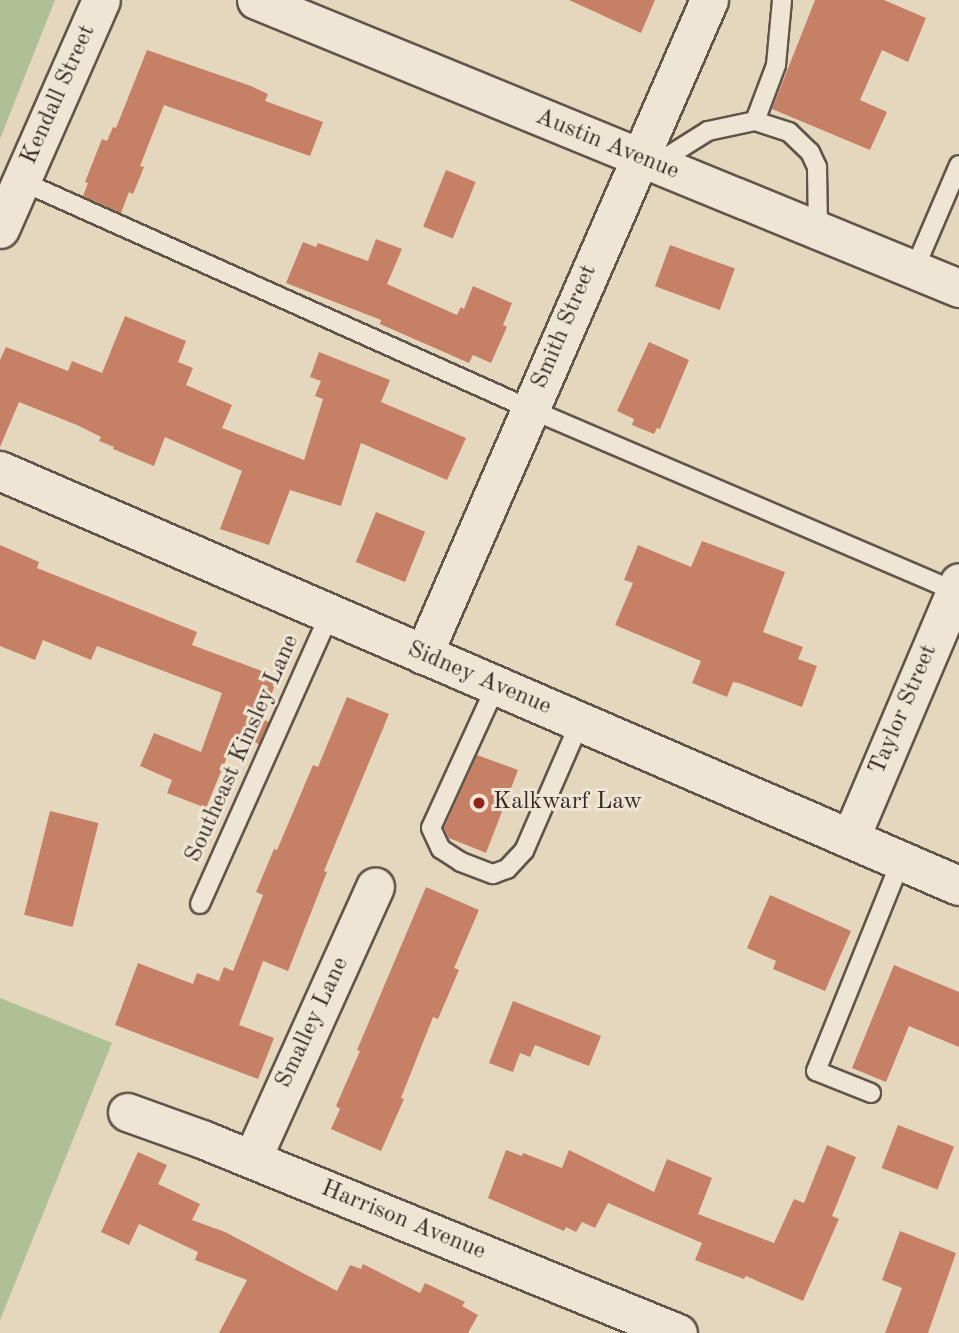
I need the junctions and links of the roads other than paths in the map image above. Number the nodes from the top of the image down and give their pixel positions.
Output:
1 (101, 0) edge
2 (256, 0) edge
3 (709, 0) edge
4 (782, 0) edge
5 (755, 121) junction
6 (646, 162) junction
7 (959, 165) edge
8 (21, 181) junction
9 (955, 185) edge
10 (0, 229) edge
11 (818, 231) junction
12 (914, 270) junction
13 (959, 288) edge
14 (530, 409) junction
15 (0, 471) edge
16 (957, 586) edge
17 (330, 614) junction
18 (424, 655) junction
19 (496, 686) junction
20 (580, 722) junction
21 (850, 839) junction
22 (901, 861) junction
23 (374, 887) dead end
24 (959, 887) edge
25 (200, 904) dead end
26 (871, 1093) dead end
27 (127, 1112) dead end
28 (252, 1159) junction
29 (603, 1319) edge
30 (678, 1333) edge

1 - 8 street, Kendall Street
2 - 6 street, Austin Avenue
3 - 6 street, Smith Street
4 - 5 lane
5 - 6 lane
5 - 11 lane
6 - 11 street, Austin Avenue
6 - 14 street, Smith Street
7 - 9 lane
8 - 10 street, Kendall Street
8 - 14 lane
9 - 12 lane
11 - 12 street, Austin Avenue
12 - 13 street, Austin Avenue
14 - 16 lane
14 - 18 street, Smith Street
15 - 17 main road, Sidney Avenue
16 - 21 street, Taylor Street
17 - 18 main road, Sidney Avenue
17 - 25 lane, Southeast Kinsley Lane
18 - 19 main road, Sidney Avenue
19 - 20 main road, Sidney Avenue
19 - 20 lane
20 - 21 main road, Sidney Avenue
21 - 22 main road, Sidney Avenue
22 - 24 main road, Sidney Avenue
22 - 26 lane
23 - 28 street, Smalley Lane
27 - 28 street, Harrison Avenue
28 - 29 street, Harrison Avenue
29 - 30 street, Harrison Avenue

